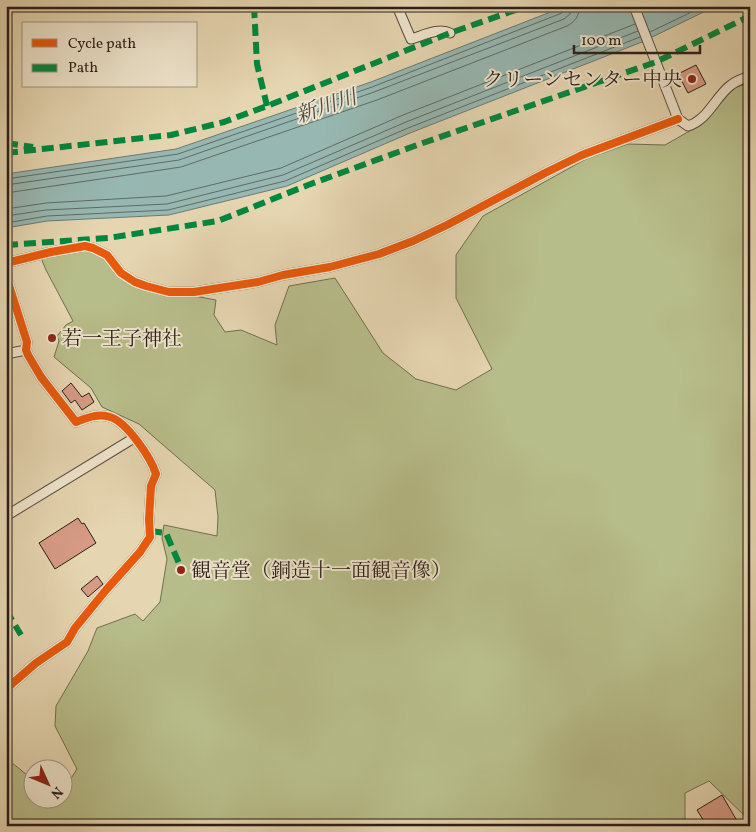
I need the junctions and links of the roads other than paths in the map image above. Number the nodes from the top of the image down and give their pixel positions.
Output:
1 (397, 6) edge
2 (634, 6) edge
3 (450, 33) dead end
4 (750, 76) edge
5 (678, 119) junction
6 (6, 263) edge
7 (6, 276) edge
8 (26, 350) junction
9 (6, 354) edge
10 (134, 438) junction
11 (6, 516) edge
12 (6, 689) edge

1 - 3 street
2 - 5 street
4 - 5 street
5 - 6 street
7 - 8 street
8 - 9 street
8 - 10 street
10 - 11 street
10 - 12 street

